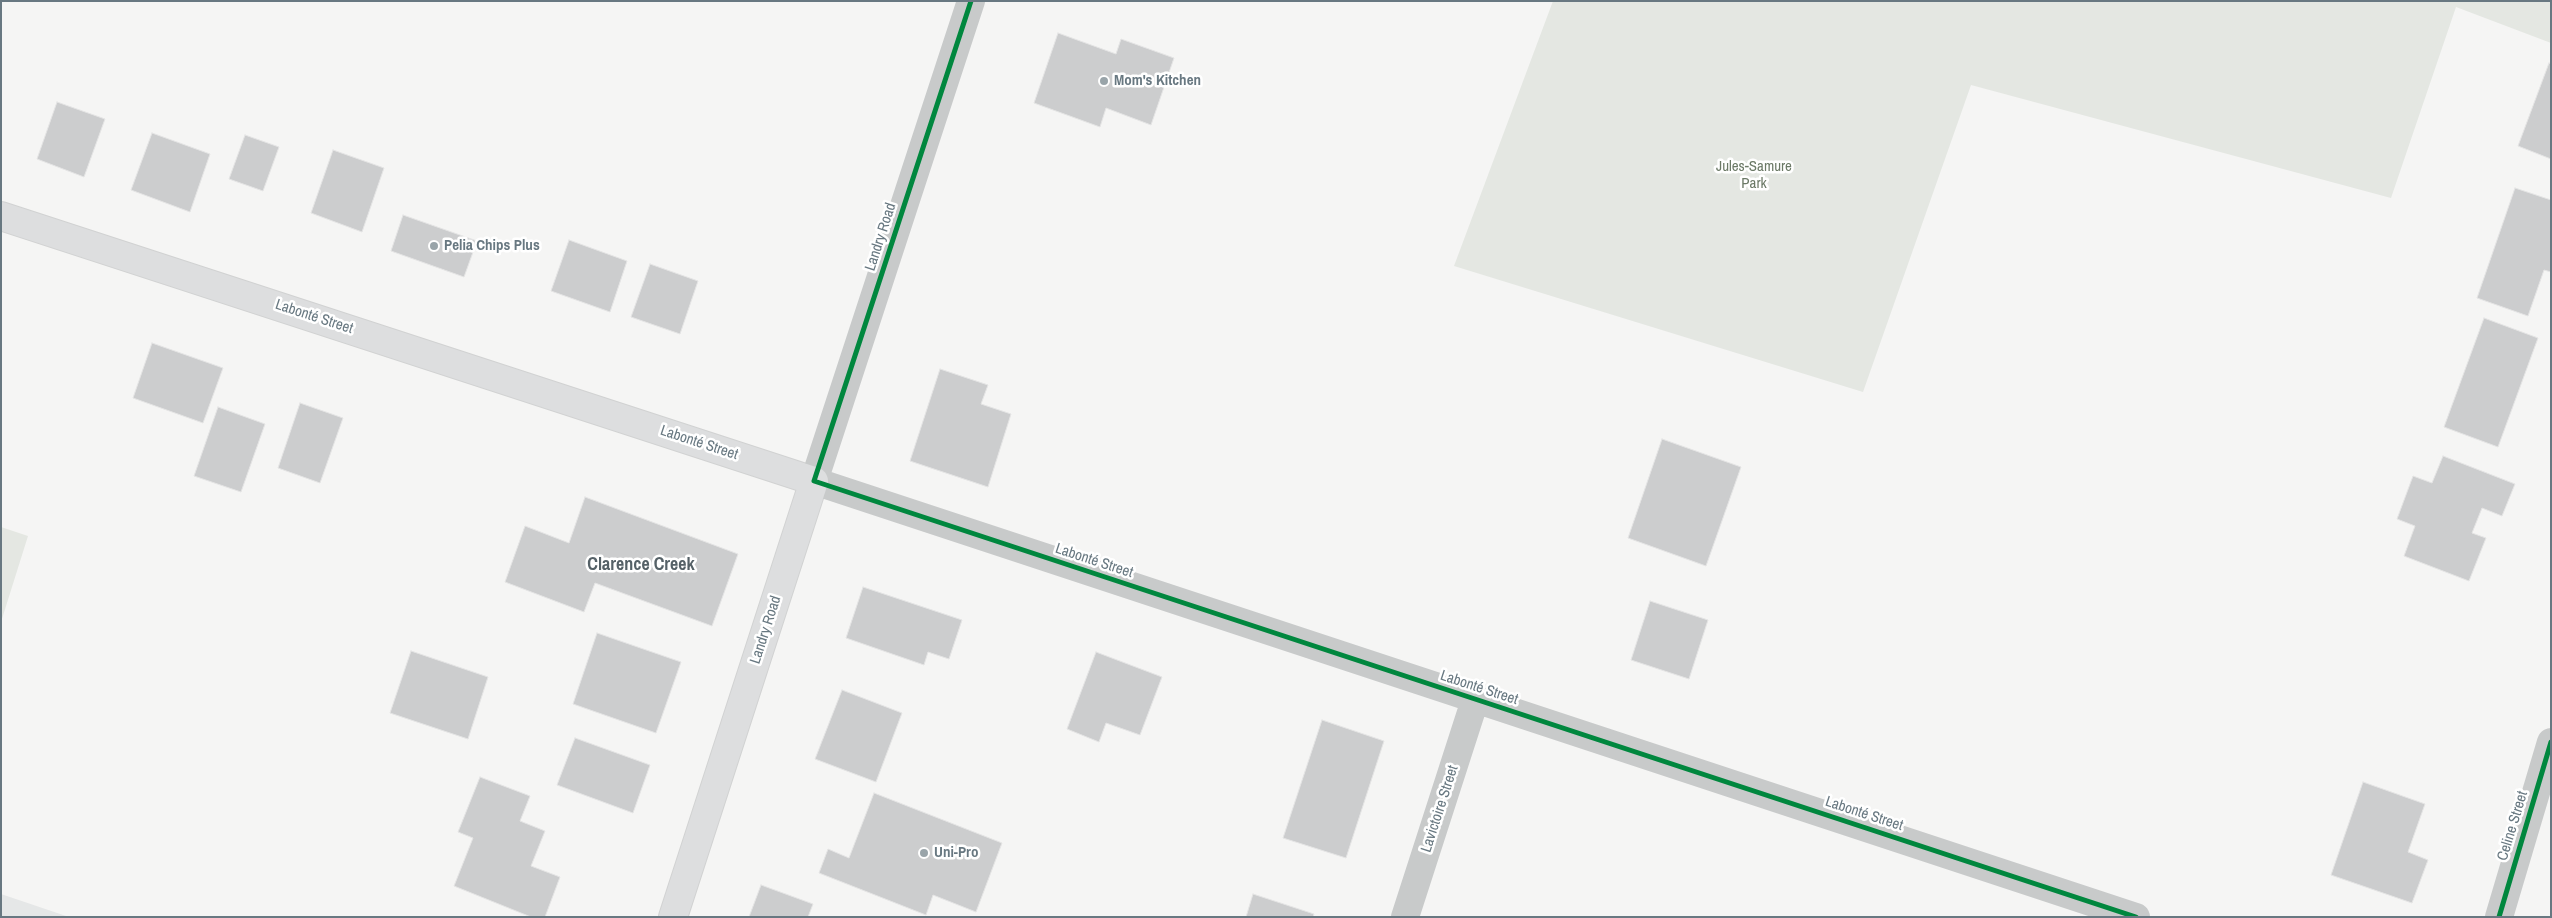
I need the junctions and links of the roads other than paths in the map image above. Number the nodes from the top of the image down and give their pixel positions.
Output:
1 (971, 1) edge
2 (1, 216) edge
3 (814, 481) junction
4 (1475, 700) junction
5 (2551, 742) edge
6 (673, 917) edge
7 (1405, 917) edge
8 (2136, 917) edge
9 (2499, 917) edge

1 - 3 street, Landry Road
2 - 3 main road, Labonté Street
3 - 4 street, Labonté Street
3 - 6 main road, Landry Road
4 - 7 street, Lavictoire Street
4 - 8 street, Labonté Street
5 - 9 street, Celine Street

